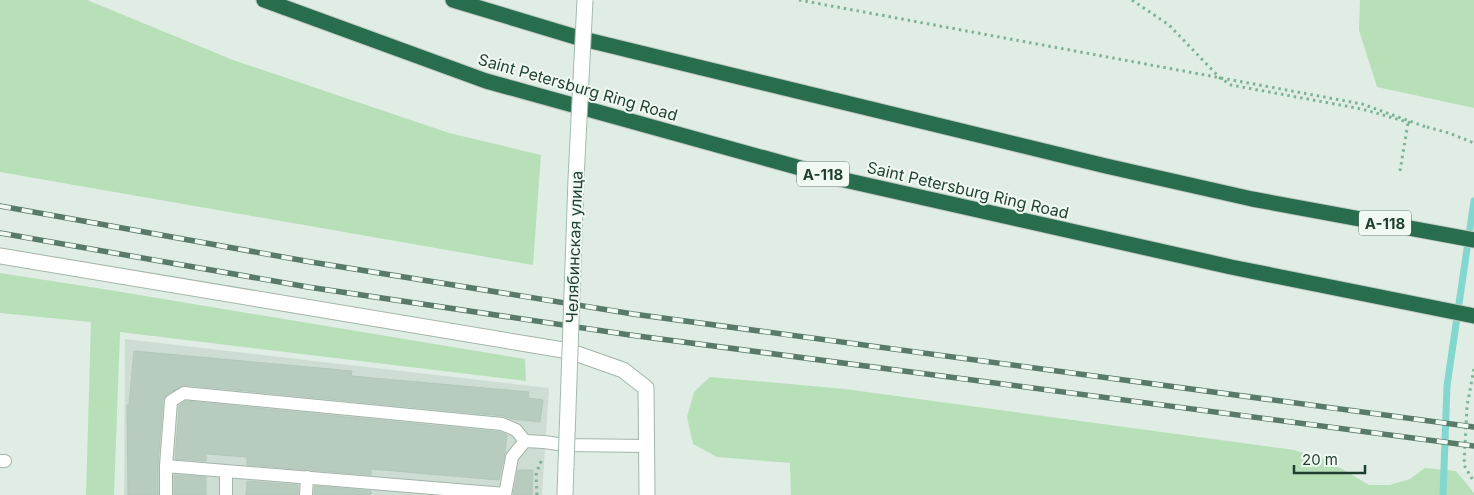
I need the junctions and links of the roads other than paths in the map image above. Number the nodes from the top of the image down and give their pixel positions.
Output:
1 (264, 0) edge
2 (453, 0) edge
3 (585, 0) edge
4 (1474, 240) edge
5 (0, 256) edge
6 (1474, 316) edge
7 (569, 351) junction
8 (525, 441) junction
9 (565, 445) junction
10 (647, 446) junction
11 (166, 466) junction
12 (226, 471) junction
13 (307, 477) junction
14 (382, 489) edge
15 (430, 491) edge
16 (505, 494) edge
17 (166, 495) edge
18 (226, 495) edge
19 (306, 495) edge
20 (565, 495) edge
21 (647, 495) edge

1 - 6 highway, Saint Petersburg Ring Road / А-118
2 - 4 highway, А-118
3 - 20 street, Челябинская улица, bridge
5 - 7 street
7 - 9 lane
7 - 10 street
8 - 9 lane
8 - 11 lane
8 - 16 lane
9 - 10 lane
10 - 21 street
11 - 12 lane
11 - 17 lane
12 - 13 lane
12 - 18 lane
13 - 14 lane
13 - 19 lane
14 - 15 lane
15 - 16 lane

